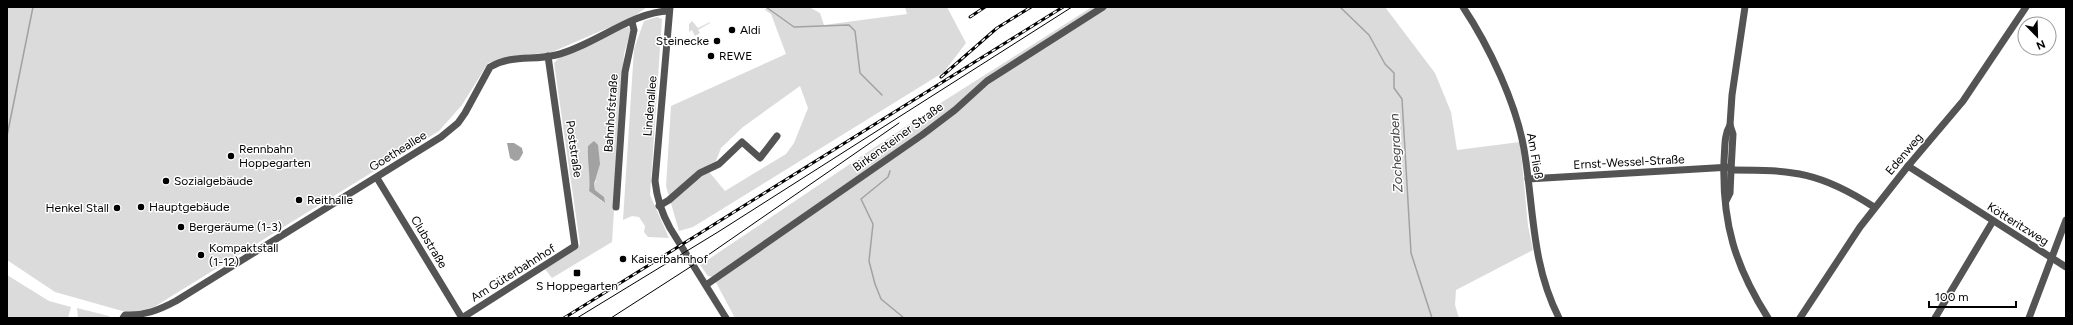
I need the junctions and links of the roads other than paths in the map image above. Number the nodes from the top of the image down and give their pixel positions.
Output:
1 (1103, 7) edge
2 (1463, 7) edge
3 (1745, 7) edge
4 (2026, 7) edge
5 (670, 9) edge
6 (632, 22) junction
7 (548, 56) junction
8 (777, 136) dead end
9 (1908, 166) junction
10 (1729, 168) junction
11 (377, 178) junction
12 (1528, 179) junction
13 (659, 206) junction
14 (616, 207) dead end
15 (1874, 207) junction
16 (2066, 220) edge
17 (1992, 221) junction
18 (575, 246) joint
19 (2052, 259) junction
20 (2066, 267) edge
21 (706, 285) junction
22 (124, 316) edge
23 (462, 318) edge
24 (726, 318) edge
25 (1559, 318) edge
26 (1768, 318) edge
27 (1800, 318) edge
28 (1935, 318) edge
29 (2029, 318) edge

1 - 21 street, Birkensteiner Straße
2 - 12 street, Am Fließ
3 - 10 street
4 - 9 street, Edenweg
5 - 6 street, Goetheallee
5 - 13 street, Lindenallee
6 - 7 street, Goetheallee
6 - 14 street, Bahnhofstraße
7 - 11 street, Goetheallee
7 - 18 street, Poststraße
8 - 13 street
9 - 15 street, Edenweg
9 - 17 street, Kötteritzweg
10 - 12 street, Ernst-Wessel-Straße
10 - 15 street, Ernst-Wessel-Straße
10 - 26 street
11 - 22 street, Goetheallee
11 - 23 street, Clubstraße
12 - 25 street, Am Fließ
13 - 21 street, Lindenallee
15 - 27 street, Edenweg
16 - 19 street
17 - 19 street, Kötteritzweg
17 - 28 street
18 - 23 street, Am Güterbahnhof
19 - 20 street, Kötteritzweg
19 - 29 street
21 - 24 street, Lindenallee

